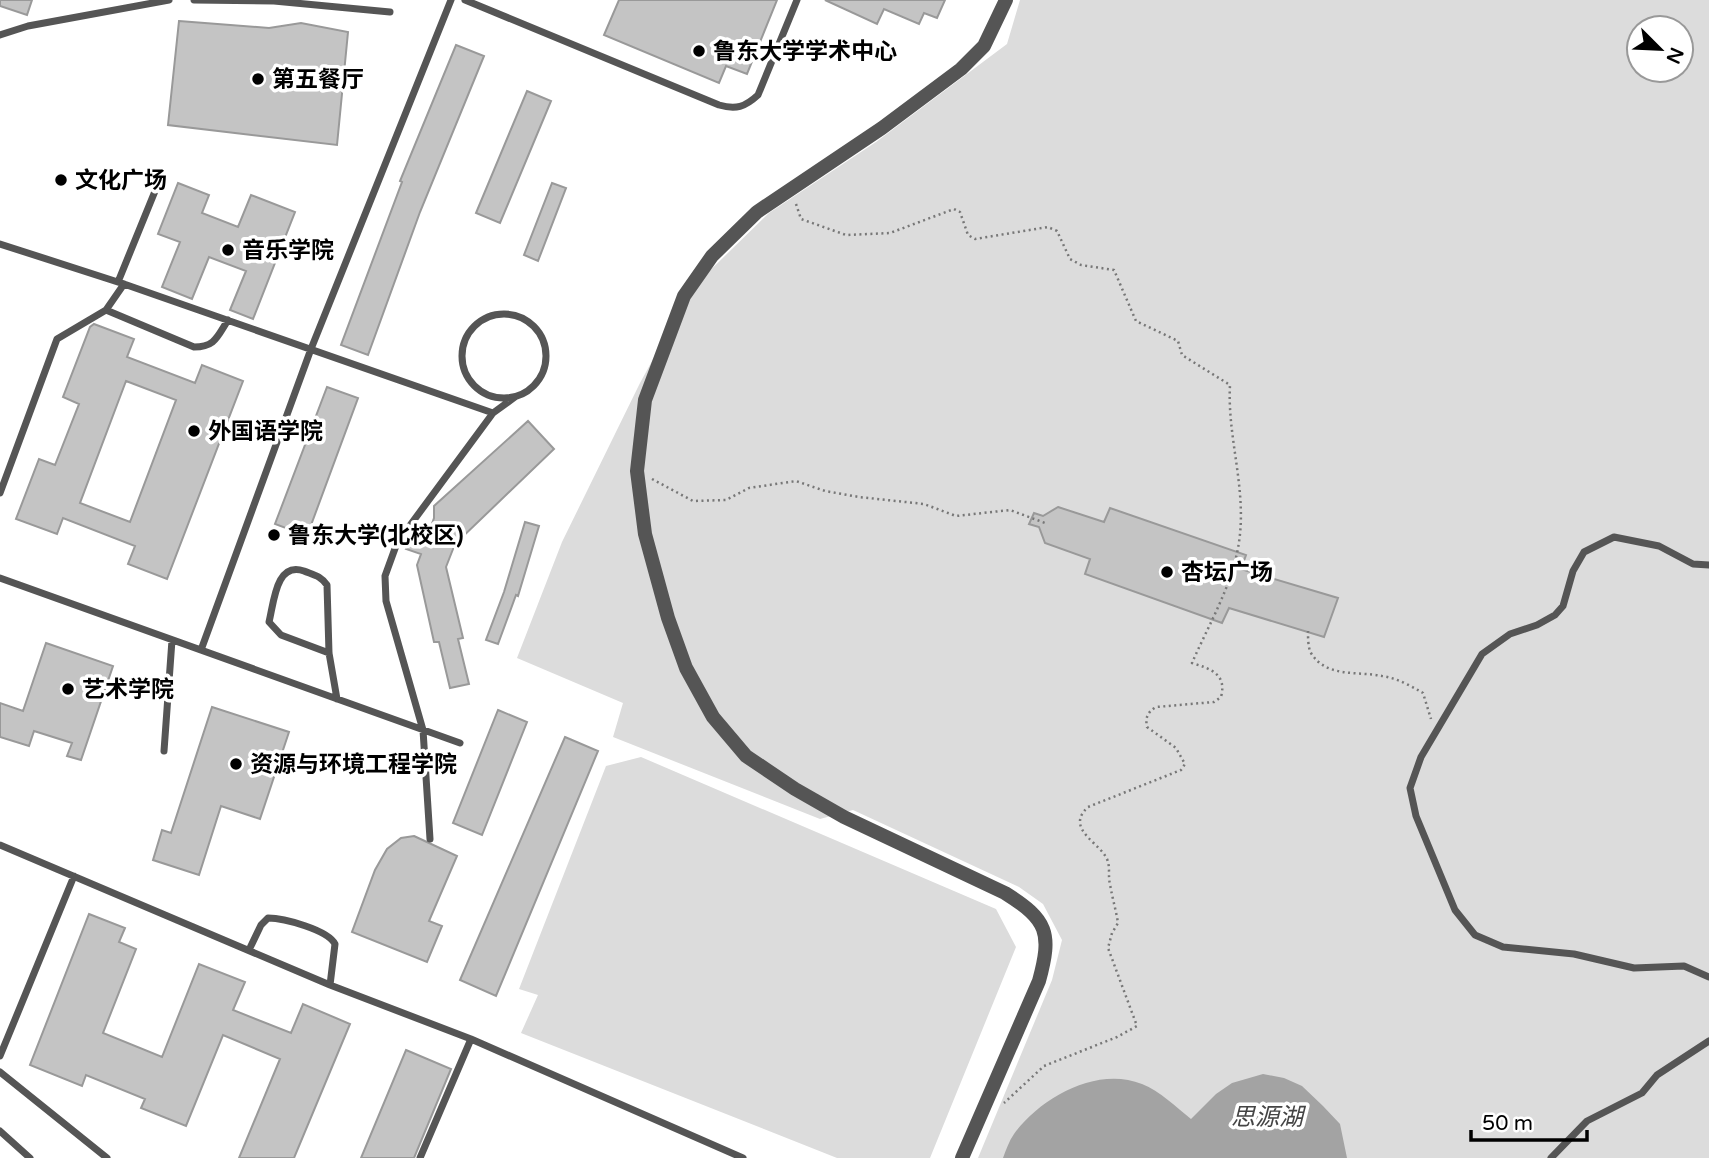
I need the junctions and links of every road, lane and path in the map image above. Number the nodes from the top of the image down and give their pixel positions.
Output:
1 (169, 0) edge
2 (194, 0) edge
3 (274, 0) edge
4 (451, 0) edge
5 (465, 0) edge
6 (797, 0) edge
7 (1006, 0) edge
8 (390, 12) dead end
9 (0, 35) edge
10 (162, 174) dead end
11 (788, 191) junction
12 (0, 244) edge
13 (121, 283) junction
14 (106, 310) junction
15 (228, 320) junction
16 (312, 349) junction
17 (515, 397) junction
18 (494, 413) junction
19 (636, 471) junction
20 (0, 493) edge
21 (1045, 523) dead end
22 (1709, 565) edge
23 (0, 578) edge
24 (1308, 632) dead end
25 (172, 640) junction
26 (201, 650) junction
27 (329, 653) junction
28 (337, 699) junction
29 (423, 730) junction
30 (1435, 732) junction
31 (460, 743) dead end
32 (164, 751) dead end
33 (430, 839) dead end
34 (0, 845) edge
35 (74, 876) junction
36 (249, 950) junction
37 (1709, 977) edge
38 (330, 985) junction
39 (471, 1039) junction
40 (1709, 1041) edge
41 (0, 1056) edge
42 (0, 1072) edge
43 (1002, 1105) dead end
44 (0, 1131) edge
45 (30, 1158) edge
46 (107, 1158) edge
47 (420, 1158) edge
48 (743, 1158) edge
49 (962, 1158) edge
50 (1551, 1158) edge

1 - 9 lane
2 - 3 lane
3 - 8 lane
4 - 16 lane
5 - 6 lane
7 - 11 street
10 - 13 lane
11 - 19 street
11 - 43 path
12 - 13 lane
13 - 14 lane
13 - 15 lane
14 - 15 lane
14 - 20 lane
15 - 16 lane
16 - 18 lane
16 - 26 lane
17 - 17 lane
17 - 18 lane
18 - 29 lane
19 - 21 path
19 - 49 street
22 - 30 lane
23 - 25 lane
24 - 30 path
25 - 26 lane
25 - 32 lane
26 - 28 lane
27 - 27 lane
27 - 28 lane
28 - 29 lane
29 - 31 lane
29 - 33 lane
30 - 37 lane
34 - 35 lane
35 - 36 lane
35 - 41 lane
36 - 38 lane
36 - 38 lane
38 - 39 lane
39 - 47 lane
39 - 48 lane
40 - 50 lane
42 - 46 lane
44 - 45 lane

